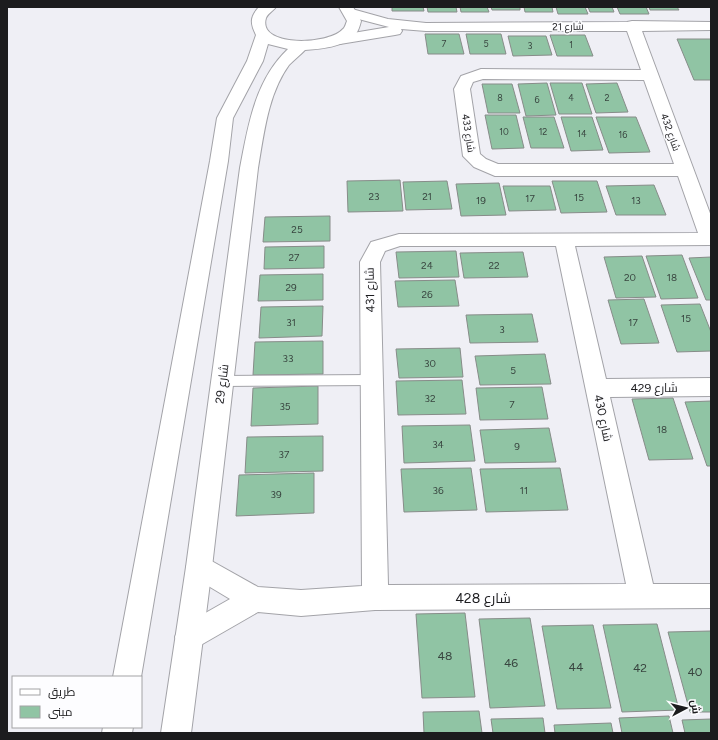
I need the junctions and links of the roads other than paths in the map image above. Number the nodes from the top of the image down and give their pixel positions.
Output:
1 (269, 7) edge
2 (349, 10) edge
3 (632, 25) junction
4 (711, 26) edge
5 (426, 27) junction
6 (263, 34) junction
7 (340, 39) junction
8 (299, 47) junction
9 (650, 75) junction
10 (685, 170) junction
11 (564, 239) junction
12 (710, 239) edge
13 (372, 380) junction
14 (222, 381) junction
15 (711, 387) edge
16 (596, 388) junction
17 (199, 566) junction
18 (642, 596) junction
19 (711, 596) edge
20 (375, 598) junction
21 (256, 599) junction
22 (189, 637) junction
23 (127, 676) edge
24 (176, 733) edge

1 - 6 street
2 - 5 street, شارع 21
2 - 7 street
3 - 4 street, شارع 21
3 - 5 street, شارع 21
3 - 9 street, شارع 432
5 - 7 street, شارع 21
6 - 8 street, شارع 21
6 - 23 street
7 - 8 street, شارع 21
8 - 14 street, شارع 29
9 - 10 street, شارع 432
9 - 10 street, شارع 433
10 - 12 street, شارع 432
11 - 12 street, شارع 431
11 - 13 street, شارع 431
11 - 16 street, شارع 430
13 - 14 lane
13 - 20 street, شارع 431
14 - 17 street, شارع 29
15 - 16 street, شارع 429
16 - 18 street, شارع 430
17 - 21 street, شارع 428
17 - 22 street, شارع 29
18 - 19 street, شارع 428
18 - 20 street, شارع 428
20 - 21 street, شارع 428
21 - 22 street
22 - 24 street, شارع 29

